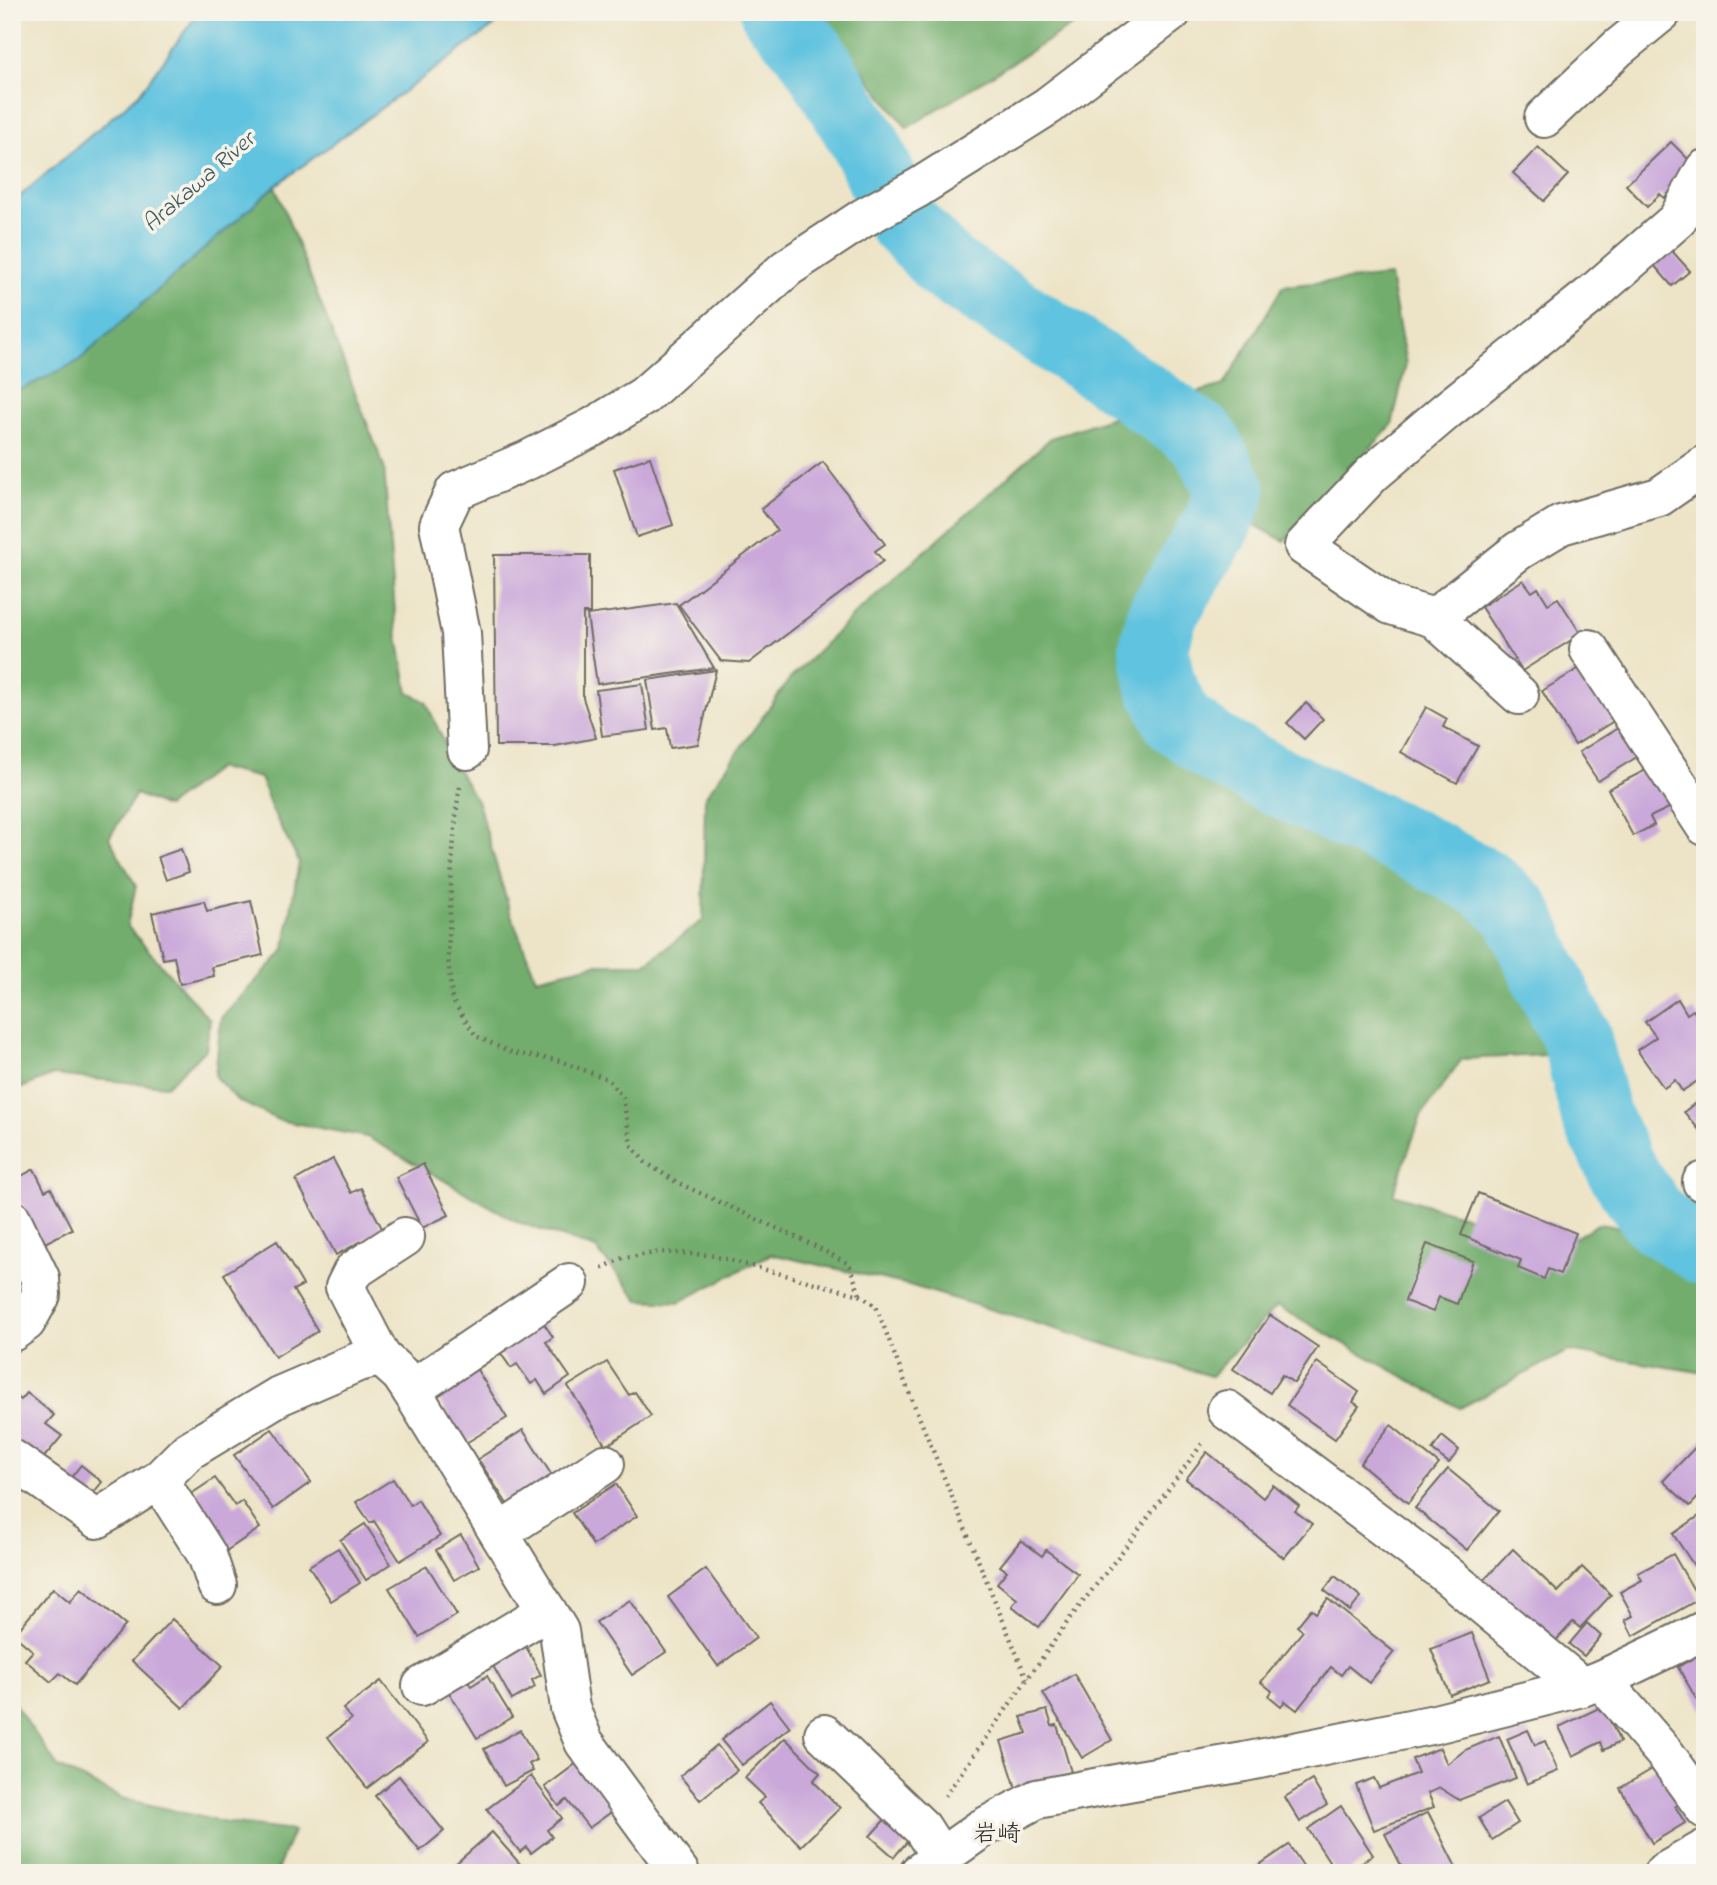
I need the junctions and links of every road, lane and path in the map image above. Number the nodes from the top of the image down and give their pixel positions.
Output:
1 (1172, 12) edge
2 (1662, 12) edge
3 (1544, 118) dead end
4 (1705, 169) edge
5 (1705, 466) edge
6 (1434, 618) junction
7 (1589, 649) dead end
8 (1519, 695) dead end
9 (467, 750) joint
10 (1705, 826) edge
11 (12, 1220) edge
12 (404, 1237) dead end
13 (569, 1283) joint
14 (860, 1295) junction
15 (12, 1332) edge
16 (381, 1357) junction
17 (411, 1390) junction
18 (1227, 1410) joint
19 (12, 1459) edge
20 (605, 1464) dead end
21 (159, 1480) junction
22 (499, 1533) junction
23 (216, 1585) dead end
24 (547, 1611) junction
25 (1705, 1630) edge
26 (1027, 1679) junction
27 (1591, 1684) junction
28 (422, 1686) dead end
29 (824, 1734) dead end
30 (1705, 1809) edge
31 (1705, 1849) edge
32 (927, 1852) edge
33 (680, 1873) edge
34 (1663, 1873) edge

1 - 9 street
2 - 3 street
4 - 6 street
5 - 6 street
6 - 8 street
7 - 10 street
9 - 14 path
11 - 15 street
12 - 16 street
13 - 14 path
13 - 17 street
14 - 26 path
16 - 17 street
16 - 21 street
17 - 22 street
18 - 26 path
18 - 27 street
19 - 21 street
20 - 22 street
21 - 23 street
22 - 24 street
24 - 28 street
24 - 33 street
25 - 27 street
26 - 32 path
27 - 30 street
27 - 32 street
29 - 32 street
31 - 34 street

